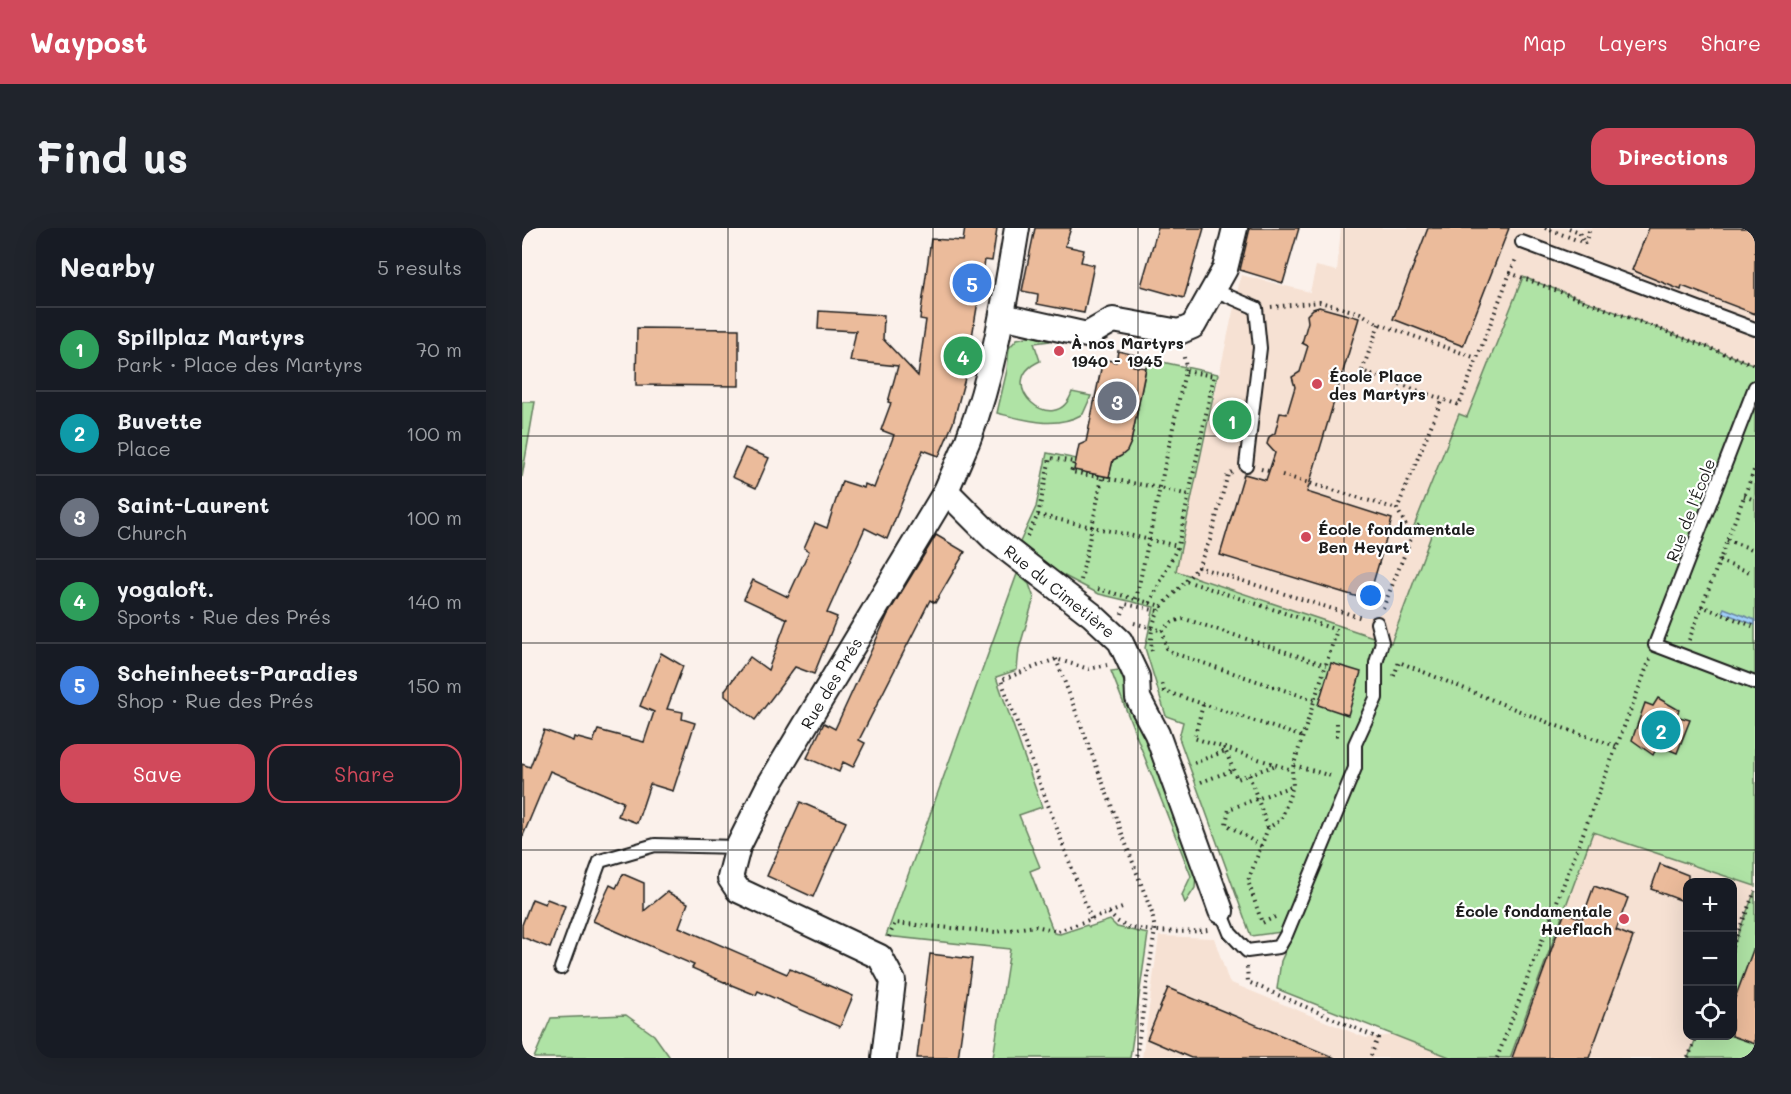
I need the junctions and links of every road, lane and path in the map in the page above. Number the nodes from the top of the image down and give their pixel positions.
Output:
1 (1017, 228) edge
2 (1235, 228) edge
3 (1545, 228) edge
4 (1569, 228) edge
5 (1590, 228) edge
6 (1522, 242) dead end
7 (1585, 243) junction
8 (1214, 290) junction
9 (1256, 308) junction
10 (1002, 316) junction
11 (1379, 324) junction
12 (1755, 329) edge
13 (1179, 332) junction
14 (1476, 358) junction
15 (1755, 365) edge
16 (1185, 371) junction
17 (1755, 387) edge
18 (1442, 399) junction
19 (1246, 465) junction
20 (1755, 468) edge
21 (1269, 471) dead end
22 (1282, 475) dead end
23 (1102, 478) junction
24 (1160, 488) junction
25 (946, 491) junction
26 (1189, 495) junction
27 (1744, 496) junction
28 (1755, 500) edge
29 (1397, 509) junction
30 (1038, 515) junction
31 (1421, 522) dead end
32 (1092, 527) junction
33 (1412, 536) junction
34 (1148, 540) junction
35 (1727, 540) junction
36 (1024, 541) dead end
37 (1178, 546) junction
38 (1755, 550) edge
39 (1719, 561) junction
40 (1198, 567) junction
41 (1750, 572) dead end
42 (1064, 580) junction
43 (1081, 580) junction
44 (1186, 581) junction
45 (1136, 599) junction
46 (1150, 603) junction
47 (1162, 606) junction
48 (1701, 606) junction
49 (1158, 611) junction
50 (1121, 620) dead end
51 (1377, 623) junction
52 (1144, 626) dead end
53 (1755, 627) edge
54 (1153, 628) junction
55 (1163, 631) junction
56 (1655, 645) junction
57 (1683, 655) junction
58 (1127, 657) junction
59 (1056, 659) junction
60 (1154, 659) dead end
61 (1326, 665) junction
62 (1161, 680) dead end
63 (1376, 681) junction
64 (1755, 683) edge
65 (1314, 700) junction
66 (1203, 705) junction
67 (1337, 723) dead end
68 (1303, 737) junction
69 (1337, 742) dead end
70 (1616, 746) junction
71 (1225, 749) junction
72 (1194, 763) dead end
73 (1277, 765) junction
74 (1294, 765) junction
75 (1335, 769) dead end
76 (1233, 770) junction
77 (1292, 770) junction
78 (1249, 775) junction
79 (1331, 776) junction
80 (1201, 782) dead end
81 (1293, 786) junction
82 (1327, 786) dead end
83 (1258, 799) junction
84 (1268, 828) junction
85 (1261, 846) junction
86 (738, 847) junction
87 (1755, 891) edge
88 (1122, 908) dead end
89 (1109, 914) junction
90 (1279, 915) dead end
91 (1091, 919) junction
92 (1224, 919) junction
93 (1155, 930) junction
94 (1737, 935) edge
95 (1247, 951) junction
96 (880, 957) junction
97 (561, 968) dead end
98 (1695, 1040) edge
99 (884, 1058) edge
100 (1136, 1058) edge
101 (1370, 1058) edge
102 (1497, 1058) edge
103 (1688, 1058) edge

1 - 10 street, Rue des Prés
2 - 8 street
3 - 7 path
4 - 7 path
5 - 7 path
6 - 12 lane
8 - 9 lane
8 - 13 street
9 - 11 path
9 - 19 lane
10 - 13 street
10 - 25 street, Rue des Prés
11 - 14 path
11 - 18 path
13 - 16 path
14 - 15 path
14 - 18 path
16 - 24 path
16 - 26 path
17 - 56 lane, Rue de l'École
18 - 29 path
19 - 21 path
19 - 40 path
20 - 27 path
22 - 29 path
23 - 24 path
23 - 30 path
23 - 32 path
24 - 26 path
24 - 34 path
25 - 42 street, Rue du Cimetière
25 - 86 street, Rue des Prés
26 - 37 path
27 - 28 path
27 - 35 path
29 - 33 path
30 - 32 path
30 - 36 path
31 - 33 path
32 - 34 path
32 - 43 path
33 - 51 path
34 - 37 path
34 - 45 path
35 - 38 path
35 - 39 path
37 - 46 path
39 - 41 path
39 - 48 path
40 - 44 path
40 - 51 path
42 - 43 path
42 - 58 street, Rue du Cimetière
43 - 45 path
44 - 47 path
44 - 61 path
45 - 46 path
46 - 47 path
47 - 49 path
48 - 53 path
48 - 57 path
49 - 50 path
49 - 54 path
51 - 63 lane
52 - 54 path
54 - 55 path
54 - 60 path
55 - 61 path
55 - 65 path
56 - 57 lane
56 - 70 path
57 - 64 lane
58 - 59 path
58 - 92 street, Rue du Cimetière
59 - 91 path
59 - 93 path
61 - 65 path
62 - 66 path
63 - 70 path
63 - 95 lane
65 - 68 path
66 - 68 path
66 - 71 path
67 - 69 path
68 - 74 path
70 - 102 path
71 - 72 path
71 - 73 path
71 - 76 path
73 - 77 path
73 - 78 path
74 - 77 path
74 - 79 path
75 - 79 path
76 - 78 path
76 - 80 path
77 - 81 path
78 - 83 path
79 - 82 path
81 - 83 path
81 - 84 path
83 - 84 path
83 - 85 path
84 - 85 path
85 - 90 path
86 - 96 street, Rue des Prés
86 - 97 lane
87 - 94 path
88 - 89 path
89 - 91 path
89 - 93 path
91 - 96 path
92 - 93 path
92 - 95 lane
93 - 100 path
95 - 101 path
96 - 99 street
98 - 103 path

